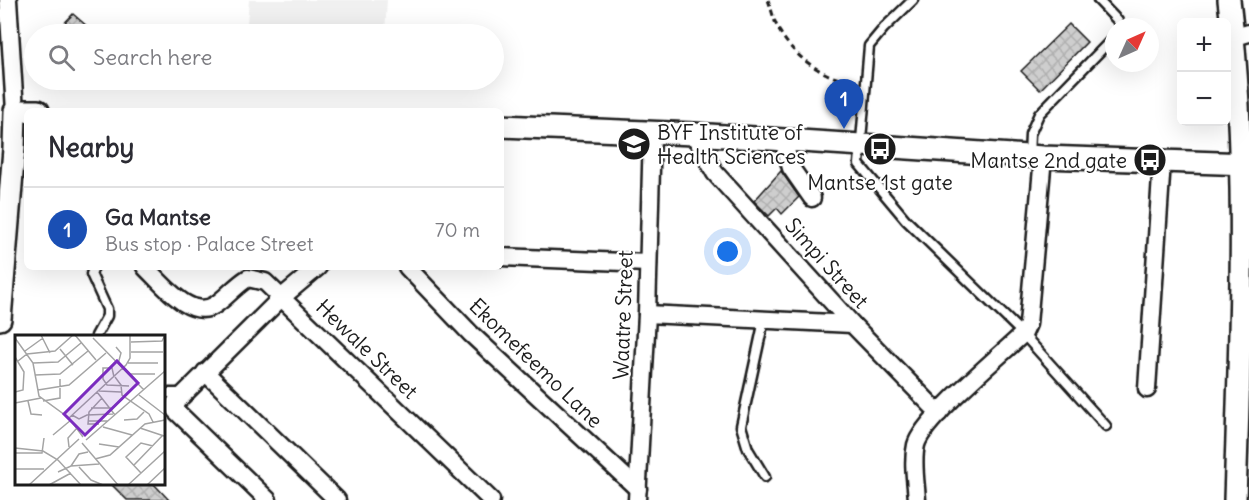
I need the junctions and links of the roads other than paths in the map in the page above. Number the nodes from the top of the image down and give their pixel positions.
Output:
1 (8, 0) edge
2 (913, 0) edge
3 (1098, 0) edge
4 (1229, 0) edge
5 (1115, 18) edge
6 (1240, 43) edge
7 (1105, 46) edge
8 (15, 111) junction
9 (24, 111) edge
10 (504, 126) edge
11 (652, 132) junction
12 (694, 134) junction
13 (783, 140) junction
14 (861, 144) junction
15 (7, 148) edge
16 (1036, 156) junction
17 (1162, 161) junction
18 (1246, 164) edge
19 (812, 198) dead end
20 (504, 257) edge
21 (648, 263) junction
22 (93, 270) edge
23 (148, 270) edge
24 (314, 270) edge
25 (410, 270) edge
26 (281, 298) junction
27 (1245, 303) edge
28 (0, 314) edge
29 (647, 314) junction
30 (0, 319) edge
31 (764, 320) junction
32 (852, 324) junction
33 (1023, 334) junction
34 (97, 335) edge
35 (205, 372) junction
36 (1147, 388) dead end
37 (174, 396) edge
38 (939, 413) junction
39 (1106, 426) dead end
40 (765, 477) dead end
41 (638, 494) edge
42 (268, 500) edge
43 (337, 500) edge
44 (491, 500) edge
45 (917, 500) edge
46 (1235, 500) edge

1 - 8 street
2 - 14 lane
3 - 5 lane
4 - 6 street
6 - 18 street
7 - 16 lane
8 - 9 street
8 - 15 street
10 - 11 street
11 - 12 street
11 - 21 street, Waatre Street
12 - 13 street
12 - 32 street, Simpi Street
13 - 14 street
13 - 19 street
14 - 16 street
14 - 33 lane
15 - 28 street
16 - 17 street
16 - 33 street
17 - 18 street
17 - 36 street
18 - 27 street
20 - 21 street
21 - 29 street, Waatre Street
22 - 34 lane
23 - 26 street, Hewale Street
24 - 26 street
25 - 41 street, Ekomefeemo Lane
26 - 35 street
26 - 44 street, Hewale Street
27 - 46 street
28 - 30 street
29 - 31 street
29 - 41 street, Waatre Street
31 - 32 street
31 - 40 lane
32 - 38 street, Simpi Street
33 - 38 street
33 - 39 lane
35 - 37 street
35 - 43 street
37 - 42 street
38 - 45 street

